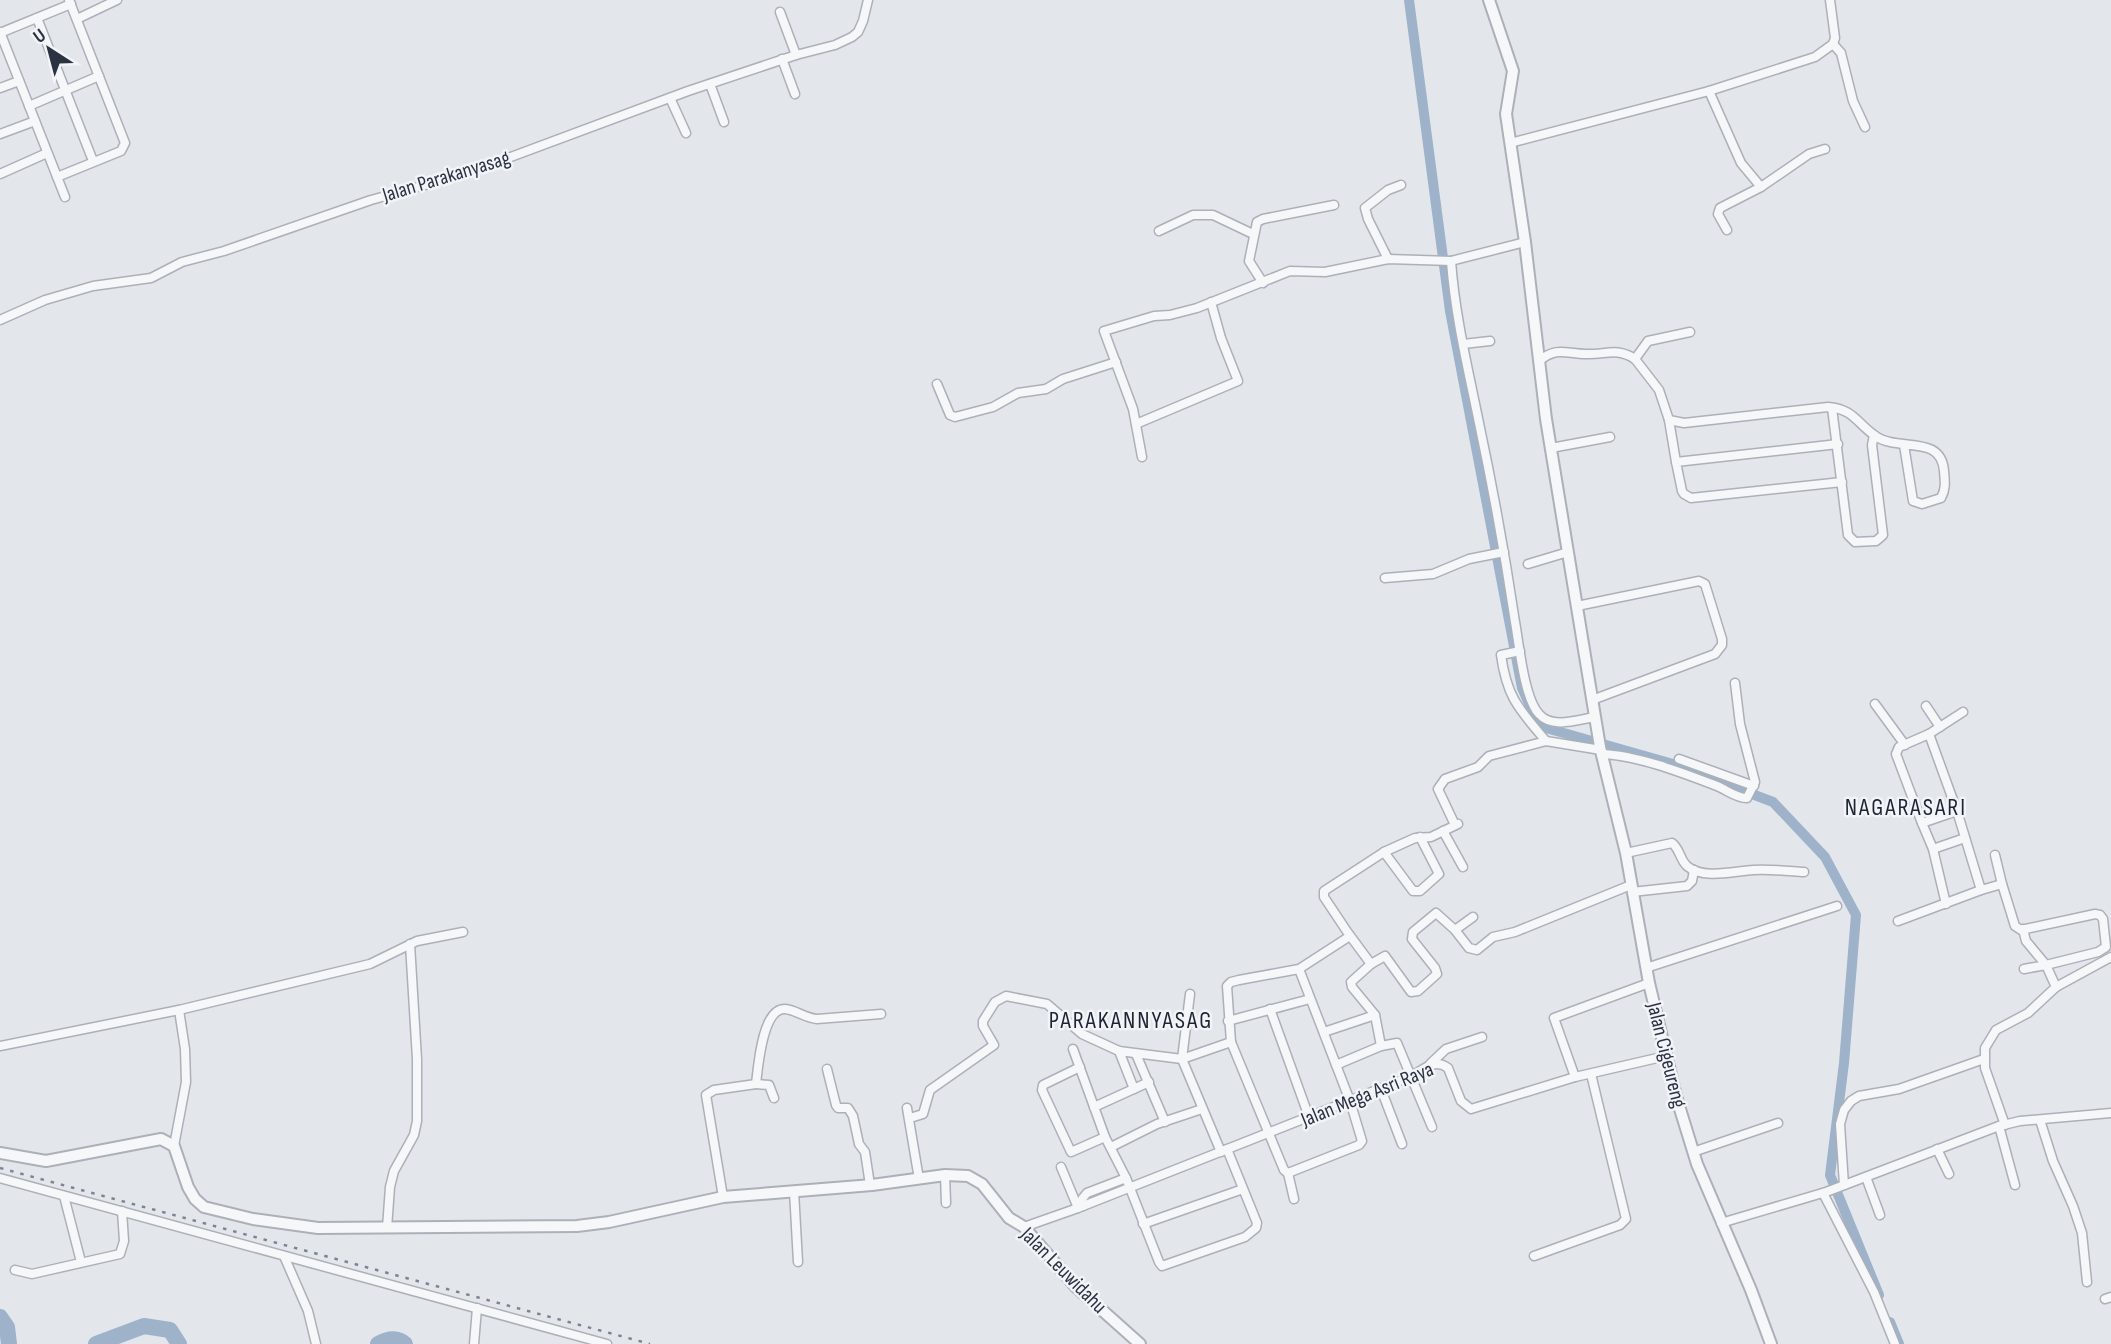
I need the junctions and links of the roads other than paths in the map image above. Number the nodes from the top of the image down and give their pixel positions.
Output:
1 (868, 0) edge
2 (1489, 0) edge
3 (1830, 0) edge
4 (114, 1) edge
5 (70, 2) edge
6 (780, 12) dead end
7 (37, 19) junction
8 (77, 19) junction
9 (0, 33) edge
10 (1833, 44) junction
11 (796, 55) junction
12 (782, 59) junction
13 (99, 76) junction
14 (19, 81) junction
15 (710, 84) junction
16 (0, 88) edge
17 (66, 90) junction
18 (1709, 91) junction
19 (795, 94) dead end
20 (670, 98) junction
21 (29, 106) junction
22 (35, 121) junction
23 (724, 122) dead end
24 (1865, 127) dead end
25 (0, 134) edge
26 (686, 134) dead end
27 (1510, 143) junction
28 (1825, 149) dead end
29 (47, 153) junction
30 (93, 161) junction
31 (0, 174) edge
32 (57, 177) junction
33 (1401, 185) dead end
34 (1761, 187) junction
35 (65, 197) dead end
36 (1334, 205) dead end
37 (1727, 230) dead end
38 (1159, 231) dead end
39 (1253, 234) junction
40 (1525, 242) junction
41 (1388, 259) junction
42 (1446, 260) junction
43 (1263, 283) junction
44 (1211, 302) junction
45 (0, 320) edge
46 (1690, 332) dead end
47 (1490, 341) dead end
48 (1464, 344) junction
49 (1635, 359) junction
50 (1539, 360) junction
51 (1116, 362) junction
52 (937, 384) dead end
53 (1832, 408) junction
54 (1669, 420) junction
55 (1136, 424) junction
56 (1874, 435) junction
57 (1610, 437) dead end
58 (1838, 444) junction
59 (1904, 445) junction
60 (1551, 448) junction
61 (1142, 457) dead end
62 (1676, 462) junction
63 (1842, 482) junction
64 (1568, 552) junction
65 (1502, 553) junction
66 (1528, 564) dead end
67 (1385, 578) dead end
68 (1577, 606) junction
69 (1518, 651) junction
70 (1735, 683) dead end
71 (1592, 700) junction
72 (1875, 704) dead end
73 (1926, 706) dead end
74 (1963, 712) dead end
75 (1595, 717) junction
76 (1940, 727) junction
77 (1929, 734) junction
78 (1546, 741) junction
79 (1905, 745) junction
80 (1600, 746) junction
81 (1679, 760) dead end
82 (1752, 790) junction
83 (1957, 811) junction
84 (1922, 823) junction
85 (1443, 831) junction
86 (1420, 837) junction
87 (1965, 838) junction
88 (1933, 849) junction
89 (1384, 852) junction
90 (1626, 853) junction
91 (1995, 855) dead end
92 (1463, 867) dead end
93 (1694, 870) junction
94 (1804, 872) dead end
95 (2002, 884) junction
96 (1632, 889) junction
97 (1981, 890) junction
98 (1946, 904) junction
99 (1837, 906) dead end
100 (1473, 917) dead end
101 (1898, 921) dead end
102 (2023, 929) junction
103 (1455, 930) junction
104 (463, 932) dead end
105 (1350, 936) junction
106 (410, 944) junction
107 (2111, 957) edge
108 (1371, 964) junction
109 (2046, 965) junction
110 (1646, 968) junction
111 (1299, 969) junction
112 (2024, 969) dead end
113 (1649, 983) junction
114 (2056, 987) junction
115 (1190, 994) dead end
116 (1310, 999) junction
117 (1270, 1009) junction
118 (178, 1010) junction
119 (881, 1014) dead end
120 (1375, 1015) junction
121 (1228, 1021) junction
122 (1324, 1032) junction
123 (1482, 1037) dead end
124 (1231, 1042) junction
125 (0, 1046) edge
126 (1381, 1046) junction
127 (1073, 1049) dead end
128 (1119, 1051) junction
129 (1136, 1054) junction
130 (1666, 1056) junction
131 (1182, 1059) junction
132 (1984, 1059) junction
133 (1336, 1065) junction
134 (1430, 1065) junction
135 (1080, 1067) junction
136 (827, 1069) dead end
137 (1591, 1074) junction
138 (1412, 1076) junction
139 (1575, 1077) junction
140 (1149, 1082) junction
141 (756, 1084) junction
142 (1134, 1089) junction
143 (1381, 1089) junction
144 (774, 1098) dead end
145 (1350, 1101) junction
146 (1094, 1107) junction
147 (908, 1108) dead end
148 (1202, 1110) junction
149 (2111, 1113) edge
150 (1309, 1117) junction
151 (910, 1118) junction
152 (2040, 1119) junction
153 (1165, 1122) junction
154 (1778, 1123) dead end
155 (2002, 1125) junction
156 (1433, 1126) dead end
157 (1268, 1133) junction
158 (1105, 1137) junction
159 (1402, 1144) dead end
160 (174, 1146) junction
161 (1111, 1147) junction
162 (1937, 1149) junction
163 (1224, 1150) junction
164 (1693, 1152) junction
165 (0, 1153) edge
166 (1061, 1167) dead end
167 (1288, 1173) junction
168 (1949, 1174) dead end
169 (944, 1175) junction
170 (1866, 1177) junction
171 (0, 1178) edge
172 (1126, 1178) junction
173 (919, 1179) junction
174 (870, 1185) junction
175 (2015, 1185) dead end
176 (1130, 1187) junction
177 (1841, 1187) junction
178 (1243, 1189) junction
179 (794, 1191) junction
180 (1825, 1192) junction
181 (64, 1196) junction
182 (723, 1197) junction
183 (1294, 1199) dead end
184 (946, 1203) dead end
185 (1080, 1207) junction
186 (122, 1211) junction
187 (1880, 1215) dead end
188 (1721, 1223) junction
189 (1143, 1224) junction
190 (1024, 1227) junction
191 (387, 1228) junction
192 (284, 1256) junction
193 (1534, 1256) dead end
194 (81, 1262) junction
195 (799, 1262) dead end
196 (15, 1270) dead end
197 (2087, 1282) dead end
198 (477, 1308) junction
199 (316, 1344) edge
200 (474, 1344) edge
201 (607, 1344) edge
202 (1140, 1344) edge
203 (1771, 1344) edge
204 (1895, 1344) edge

1 - 11 street, Jalan Parakanyasag
2 - 27 street, Jalan Cigeureng
3 - 10 street
4 - 8 street
5 - 7 street
5 - 8 street
6 - 11 street
7 - 9 street
7 - 17 street
8 - 13 street
9 - 14 street
10 - 18 street
10 - 24 street
11 - 12 street, Jalan Parakanyasag
12 - 15 street, Jalan Parakanyasag
12 - 19 street
13 - 17 street
13 - 30 street
14 - 16 street
14 - 21 street
15 - 20 street, Jalan Parakanyasag
15 - 23 street
17 - 21 street
17 - 30 street
18 - 27 street
18 - 34 street
20 - 26 street
20 - 45 street, Jalan Parakanyasag
21 - 22 street
22 - 25 street
22 - 29 street
27 - 40 street, Jalan Cigeureng
28 - 34 street
29 - 31 street
29 - 32 street
30 - 32 street
32 - 35 street
33 - 41 street
34 - 37 street
36 - 39 street
38 - 39 street
39 - 43 street
40 - 42 street
40 - 50 street, Jalan Cigeureng
41 - 42 street
41 - 43 street
42 - 48 street
43 - 44 street
44 - 51 street
44 - 55 street
46 - 49 street
47 - 48 street
48 - 65 street
49 - 50 street
49 - 54 street
50 - 60 street, Jalan Cigeureng
51 - 52 street
51 - 55 street
53 - 54 street
53 - 56 street
53 - 58 street
54 - 62 street
55 - 61 street
56 - 59 street
56 - 63 street
57 - 60 street
58 - 62 street
58 - 63 street
59 - 59 street
60 - 64 street, Jalan Cigeureng
62 - 63 street
64 - 66 street
64 - 68 street, Jalan Cigeureng
65 - 67 street
65 - 69 street
68 - 71 street, Jalan Cigeureng
68 - 71 street
69 - 75 street
69 - 78 street
70 - 82 street
71 - 75 street, Jalan Cigeureng
72 - 79 street
73 - 76 street
74 - 76 street
75 - 80 street, Jalan Cigeureng
76 - 77 street
77 - 79 street
77 - 83 street
78 - 80 street
78 - 85 street
79 - 84 street
80 - 82 street
80 - 90 street, Jalan Cigeureng
81 - 82 street
83 - 84 street
83 - 87 street
84 - 88 street
85 - 86 street
85 - 92 street
86 - 89 street
86 - 89 street
87 - 88 street
87 - 97 street
88 - 98 street
89 - 105 street
90 - 93 street
90 - 96 street, Jalan Cigeureng
91 - 95 street
93 - 94 street
93 - 96 street
95 - 97 street
95 - 102 street
96 - 103 street
96 - 110 street, Jalan Cigeureng
97 - 98 street
98 - 101 street
99 - 110 street
100 - 103 street
102 - 109 street
102 - 109 street
103 - 108 street
104 - 106 street
105 - 108 street
105 - 111 street
106 - 118 street
106 - 191 street
107 - 114 street
108 - 120 street
109 - 112 street
109 - 114 street
110 - 113 street, Jalan Cigeureng
111 - 116 street
111 - 121 street
113 - 130 street, Jalan Cigeureng
113 - 139 street
114 - 132 street
115 - 131 street
116 - 117 street
116 - 122 street
117 - 121 street
117 - 150 street
118 - 125 street
118 - 160 street
119 - 141 street
120 - 122 street
120 - 126 street
121 - 124 street
122 - 133 street
123 - 134 street
124 - 131 street
124 - 157 street
126 - 133 street
126 - 138 street
127 - 135 street
128 - 129 street
128 - 142 street
128 - 151 street
129 - 131 street
129 - 140 street
130 - 137 street, Jalan Mega Asri Raya
130 - 164 street, Jalan Cigeureng
131 - 148 street
132 - 155 street
132 - 177 street
133 - 145 street
134 - 138 street, Jalan Mega Asri Raya
134 - 139 street, Jalan Mega Asri Raya
135 - 146 street
135 - 158 street
136 - 174 street
137 - 139 street, Jalan Mega Asri Raya
137 - 193 street
138 - 143 street, Jalan Mega Asri Raya
138 - 156 street
140 - 142 street
140 - 153 street
141 - 144 street
141 - 182 street
142 - 146 street
143 - 145 street, Jalan Mega Asri Raya
143 - 159 street
145 - 150 street, Jalan Mega Asri Raya
145 - 167 street
146 - 158 street
147 - 151 street
148 - 153 street
148 - 163 street
149 - 152 street
150 - 157 street, Jalan Mega Asri Raya
151 - 173 street
152 - 155 street
152 - 197 street
153 - 161 street
154 - 164 street
155 - 162 street
155 - 175 street
157 - 163 street, Jalan Mega Asri Raya
157 - 167 street
158 - 161 street
160 - 165 street
160 - 191 street, Jalan Leuwidahu
161 - 172 street
162 - 168 street
162 - 170 street
163 - 176 street, Jalan Mega Asri Raya
163 - 178 street
164 - 188 street, Jalan Cigeureng
166 - 185 street
167 - 183 street
169 - 173 street, Jalan Leuwidahu
169 - 184 street
169 - 190 street, Jalan Leuwidahu
170 - 177 street
170 - 187 street
171 - 181 street
172 - 176 street
172 - 185 street
173 - 174 street, Jalan Leuwidahu
174 - 179 street, Jalan Leuwidahu
176 - 185 street, Jalan Mega Asri Raya
176 - 189 street
177 - 180 street
178 - 189 street
178 - 189 street
179 - 182 street, Jalan Leuwidahu
179 - 195 street
180 - 188 street
180 - 204 street
181 - 186 street
181 - 194 street
182 - 191 street, Jalan Leuwidahu
185 - 190 street, Jalan Mega Asri Raya
186 - 192 street
186 - 194 street
188 - 203 street, Jalan Cigeureng
190 - 202 street, Jalan Leuwidahu
192 - 198 street
192 - 199 street
194 - 196 street
198 - 200 street
198 - 201 street

